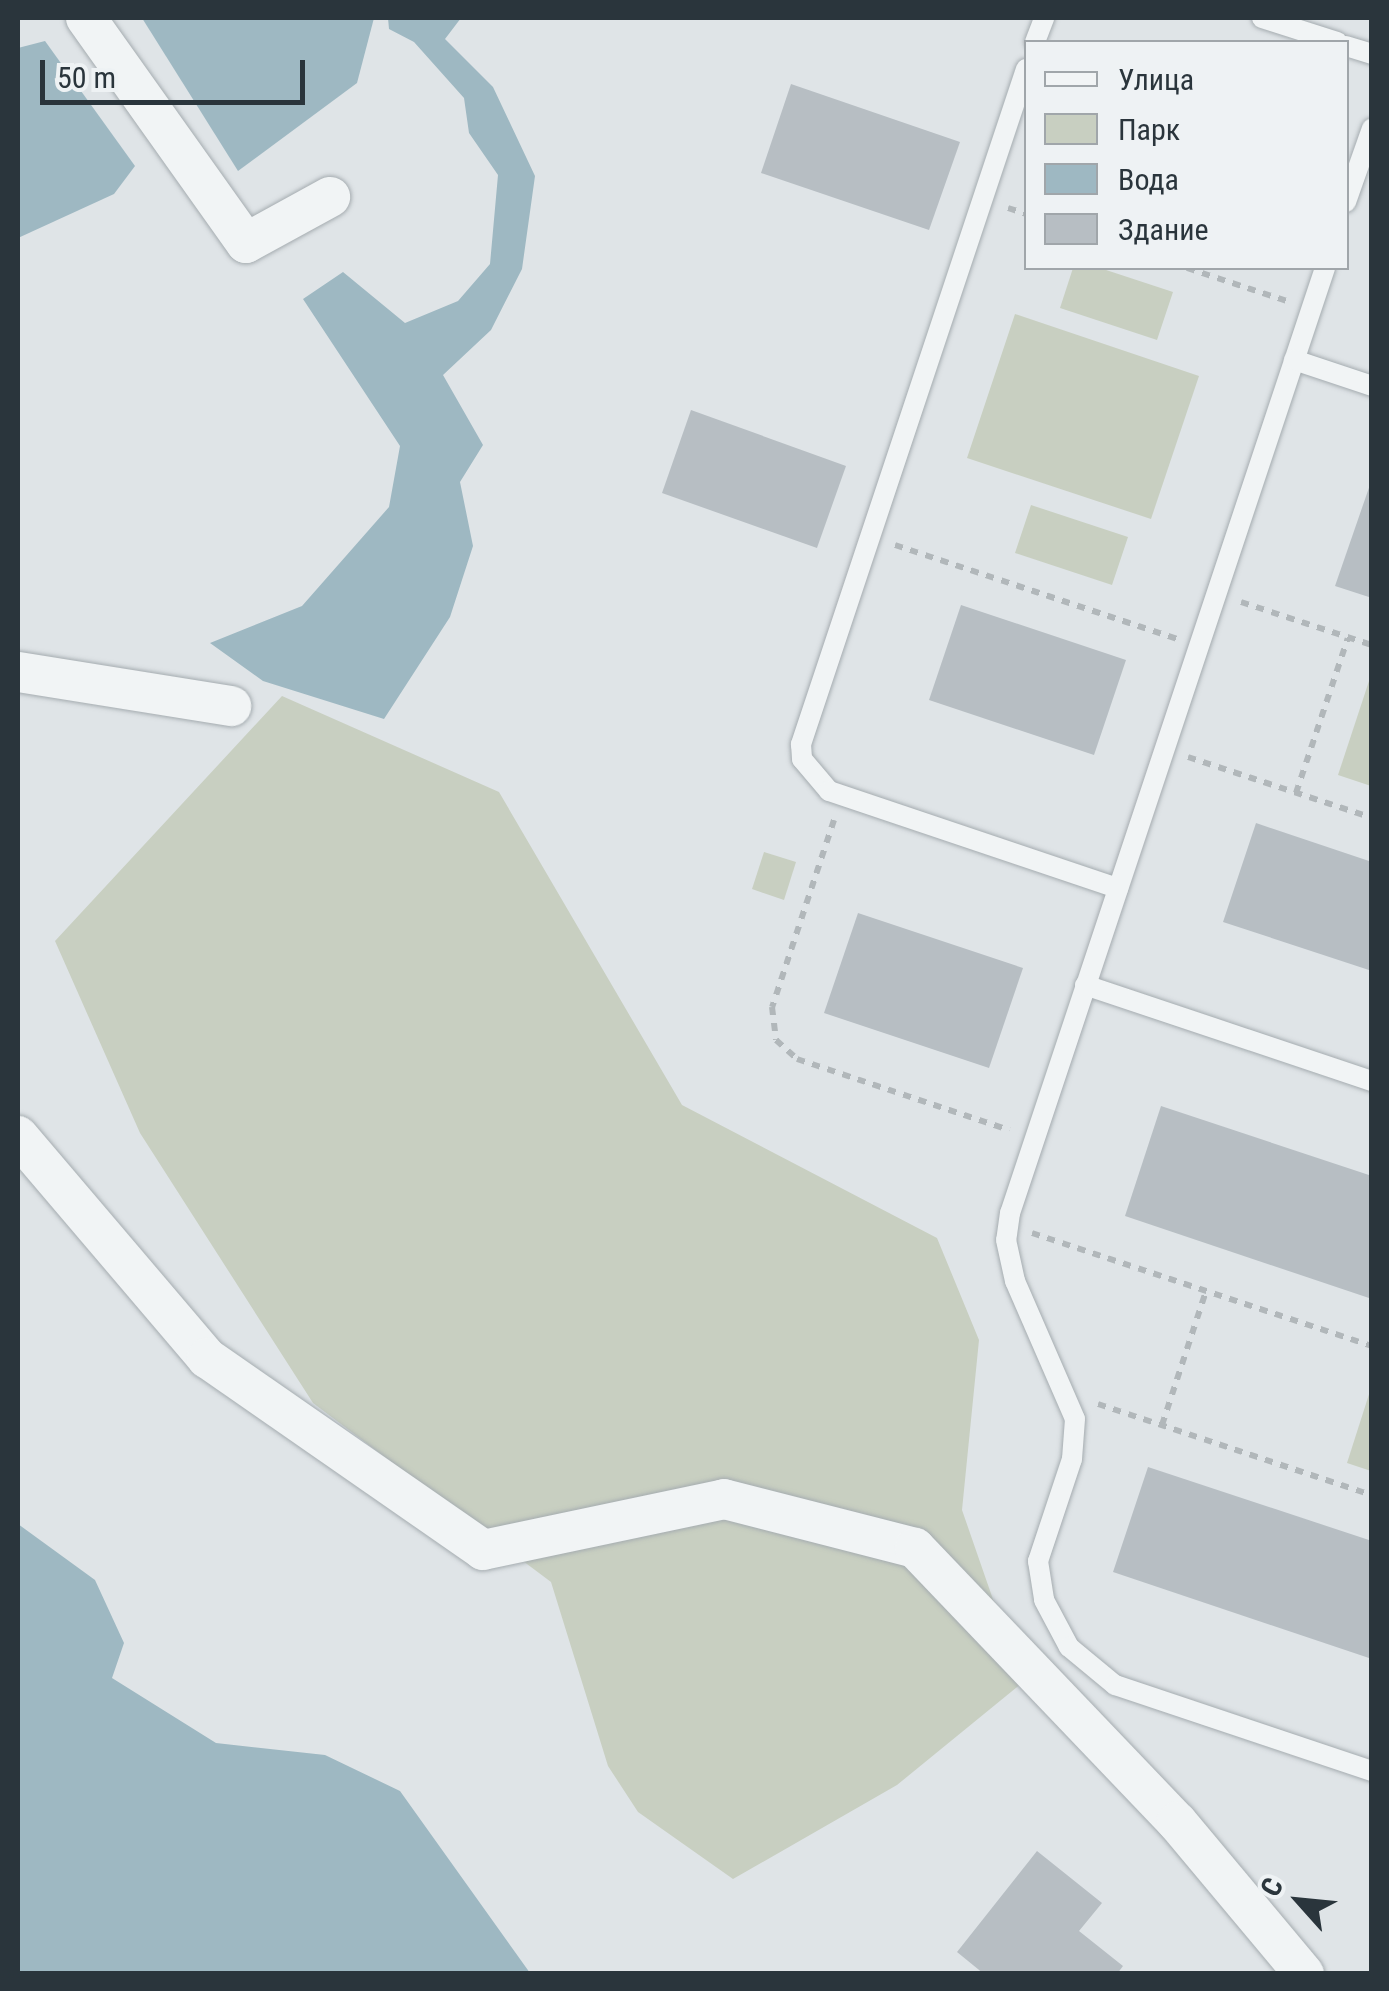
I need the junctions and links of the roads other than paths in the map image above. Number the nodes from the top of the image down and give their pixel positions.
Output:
1 (86, 18) edge
2 (1262, 18) edge
3 (1331, 40) edge
4 (1024, 75) edge
5 (1372, 128) edge
6 (1349, 193) edge
7 (330, 197) dead end
8 (1324, 270) edge
9 (1294, 360) junction
10 (1372, 386) edge
11 (18, 672) edge
12 (231, 706) dead end
13 (1118, 888) junction
14 (1086, 985) junction
15 (1372, 1080) edge
16 (18, 1136) edge
17 (1372, 1771) edge
18 (1304, 1974) edge

1 - 7 street
2 - 3 lane
4 - 13 lane
5 - 6 lane
8 - 9 lane
9 - 10 lane
9 - 13 lane
11 - 12 street
13 - 14 lane
14 - 15 lane
14 - 17 lane
16 - 18 street

